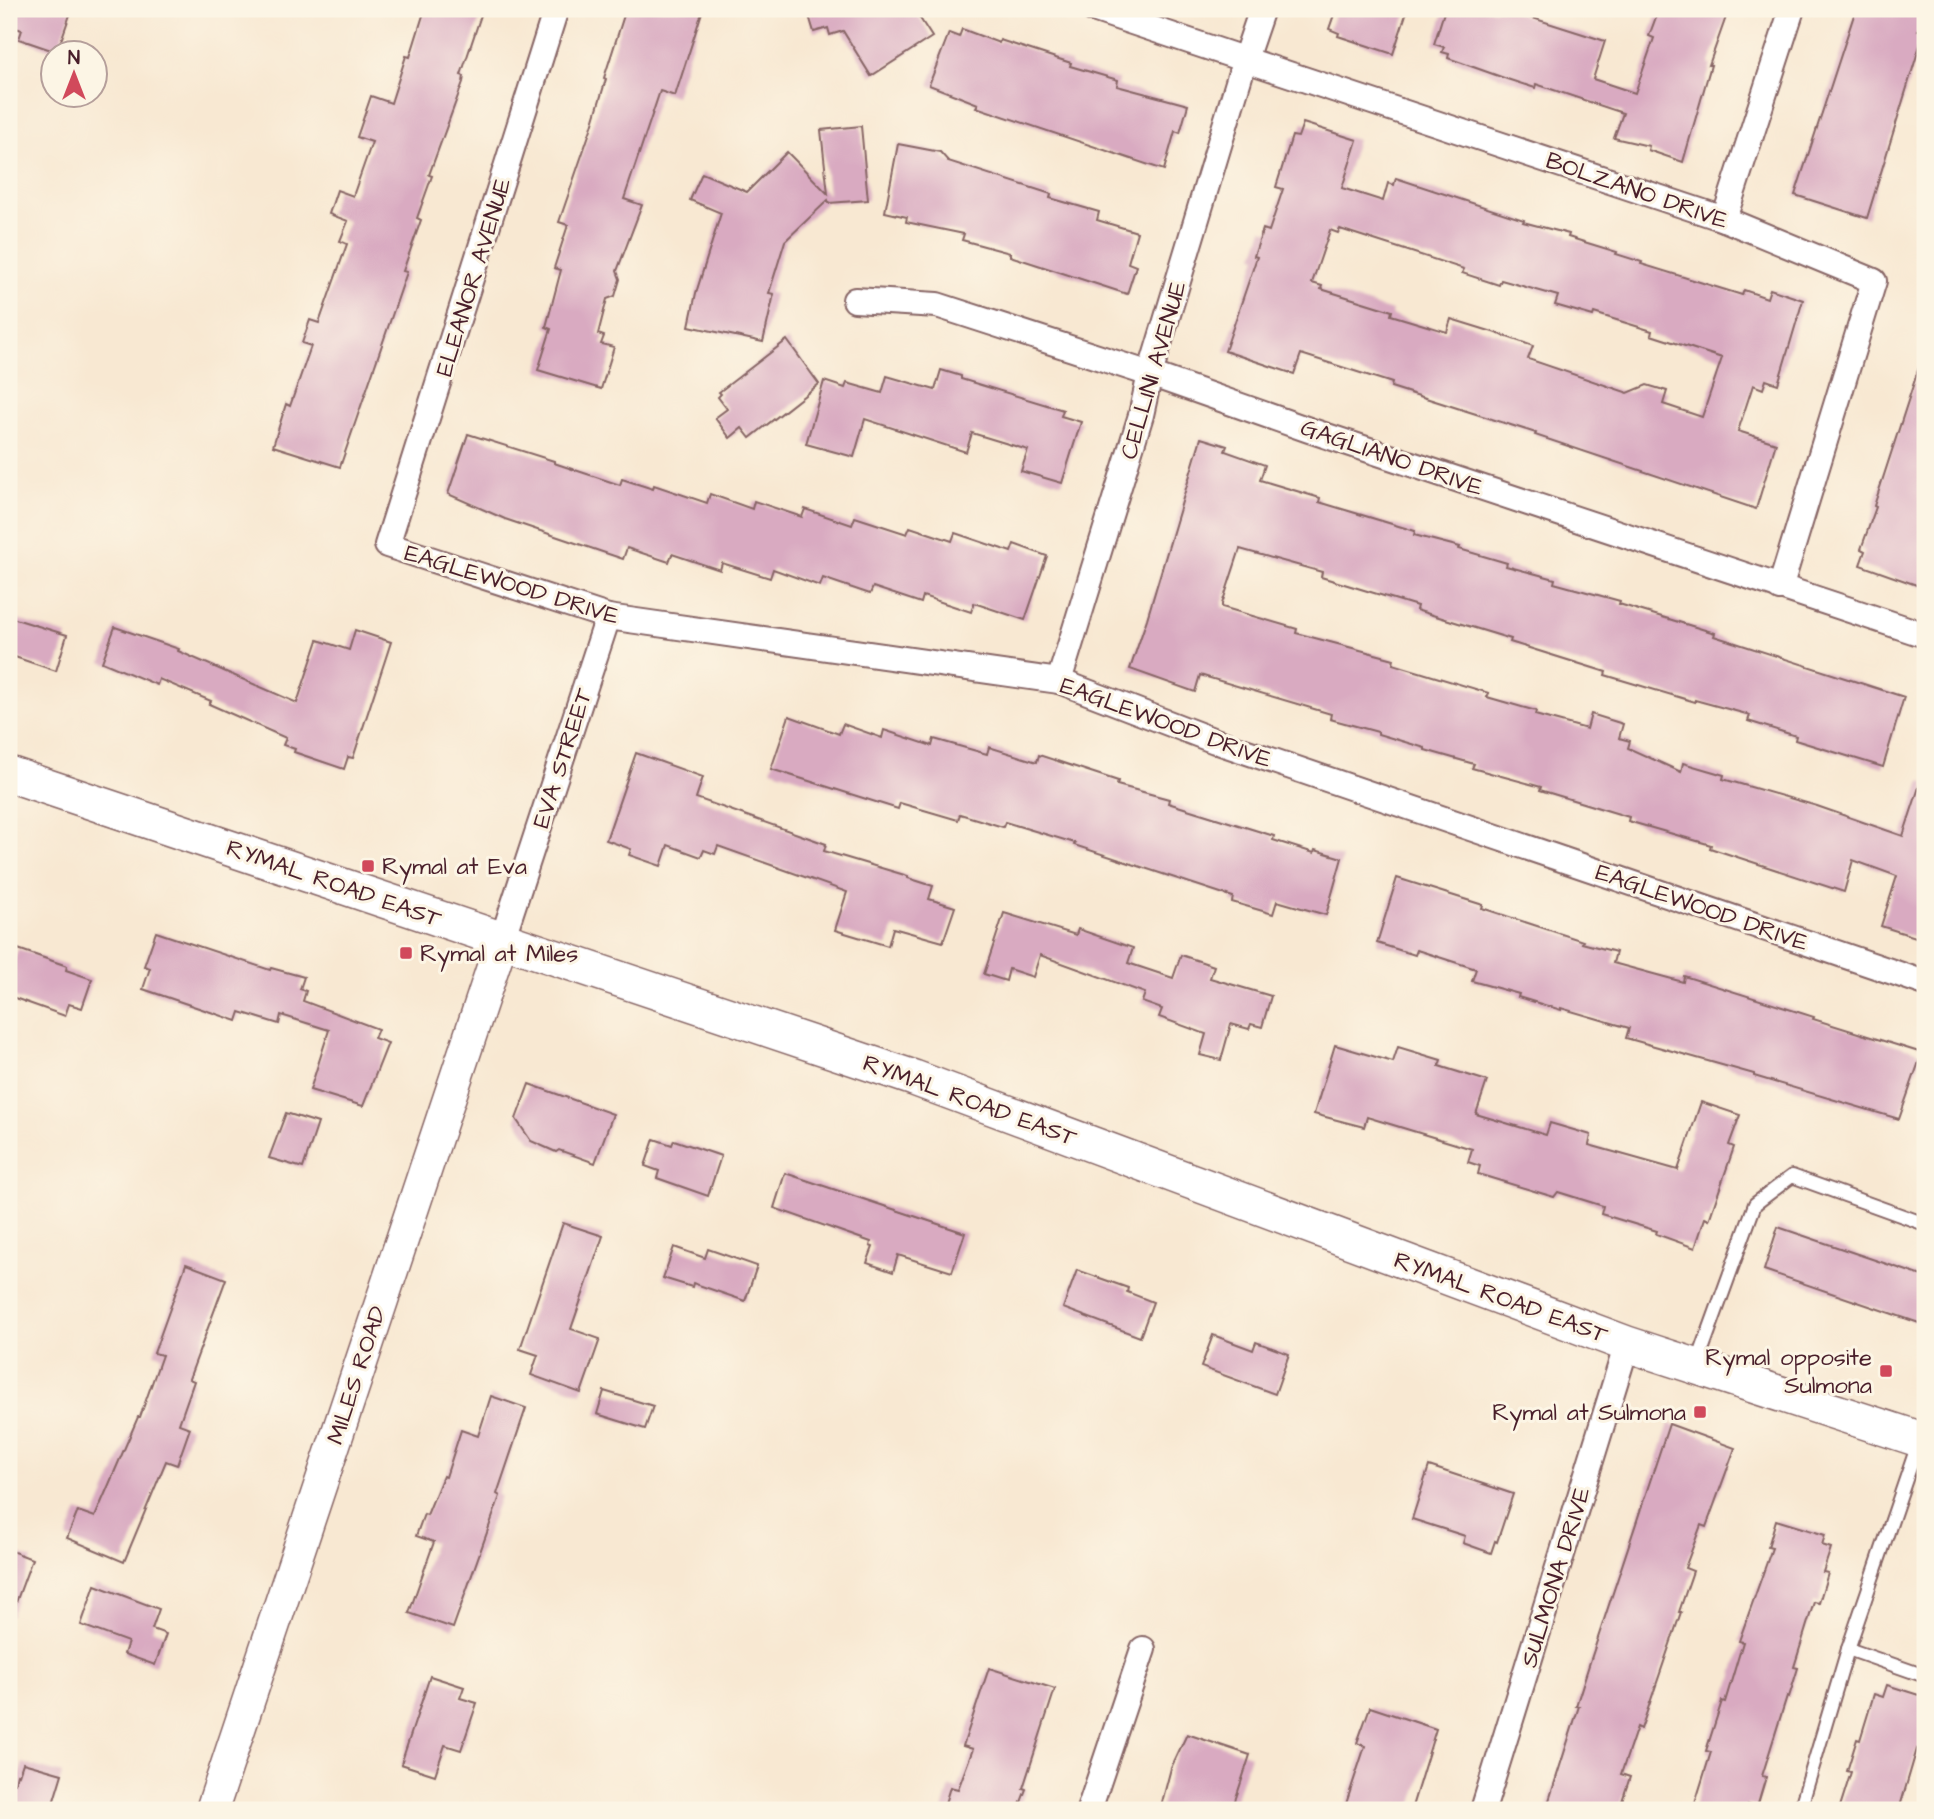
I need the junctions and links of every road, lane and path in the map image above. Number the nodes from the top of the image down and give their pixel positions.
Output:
1 (556, 9) edge
2 (1093, 9) edge
3 (1262, 9) edge
4 (1791, 9) edge
5 (1245, 59) junction
6 (1724, 219) junction
7 (855, 300) dead end
8 (1150, 374) junction
9 (387, 545) joint
10 (1780, 588) junction
11 (608, 617) junction
12 (1925, 635) edge
13 (1059, 681) junction
14 (9, 774) edge
15 (502, 940) junction
16 (1925, 983) edge
17 (1925, 1224) edge
18 (1627, 1344) junction
19 (1696, 1367) junction
20 (1922, 1440) edge
21 (1143, 1649) dead end
22 (1848, 1649) junction
23 (1925, 1676) edge
24 (212, 1810) edge
25 (1089, 1810) edge
26 (1483, 1810) edge
27 (1800, 1810) edge

1 - 9 street, ELEANOR AVENUE
2 - 5 street, BOLZANO DRIVE
3 - 5 street, CELLINI AVENUE
4 - 6 street
5 - 6 street, BOLZANO DRIVE
5 - 8 street, CELLINI AVENUE
6 - 10 street, BOLZANO DRIVE
7 - 8 street, GAGLIANO DRIVE
8 - 10 street, GAGLIANO DRIVE
8 - 13 street, CELLINI AVENUE
9 - 11 street, EAGLEWOOD DRIVE
10 - 12 street, GAGLIANO DRIVE
11 - 13 street, EAGLEWOOD DRIVE
11 - 15 street, EVA STREET
13 - 16 street, EAGLEWOOD DRIVE
14 - 15 main road, RYMAL ROAD EAST
15 - 18 main road, RYMAL ROAD EAST
15 - 24 street, MILES ROAD
17 - 19 lane
18 - 19 main road, RYMAL ROAD EAST
18 - 26 street, SULMONA DRIVE
19 - 20 main road, RYMAL ROAD EAST
20 - 22 lane
21 - 25 street
22 - 23 lane
22 - 27 lane

